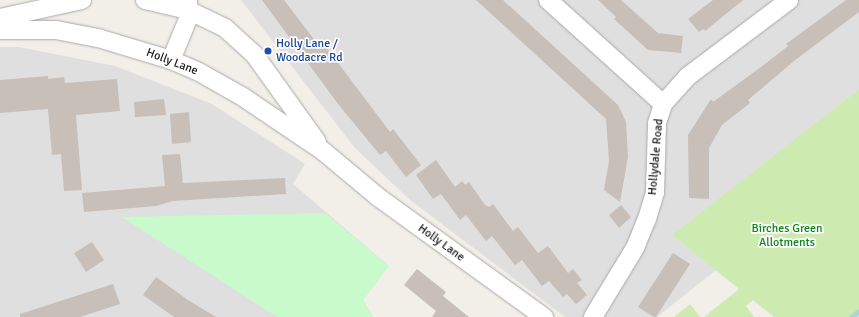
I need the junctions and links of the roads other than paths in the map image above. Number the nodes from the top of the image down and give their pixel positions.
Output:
1 (82, 0) edge
2 (145, 0) edge
3 (548, 0) edge
4 (790, 0) edge
5 (188, 5) edge
6 (0, 18) edge
7 (0, 30) edge
8 (171, 60) junction
9 (663, 104) junction
10 (323, 151) junction
11 (544, 317) edge
12 (593, 317) edge

1 - 6 street
2 - 5 street, Holly Lane
3 - 9 street, Hollydale Road
4 - 9 street, Hollydale Road
5 - 8 street
5 - 10 street, Holly Lane
7 - 8 street, Holly Lane
8 - 10 street, Holly Lane
9 - 12 street, Hollydale Road
10 - 11 street, Holly Lane

